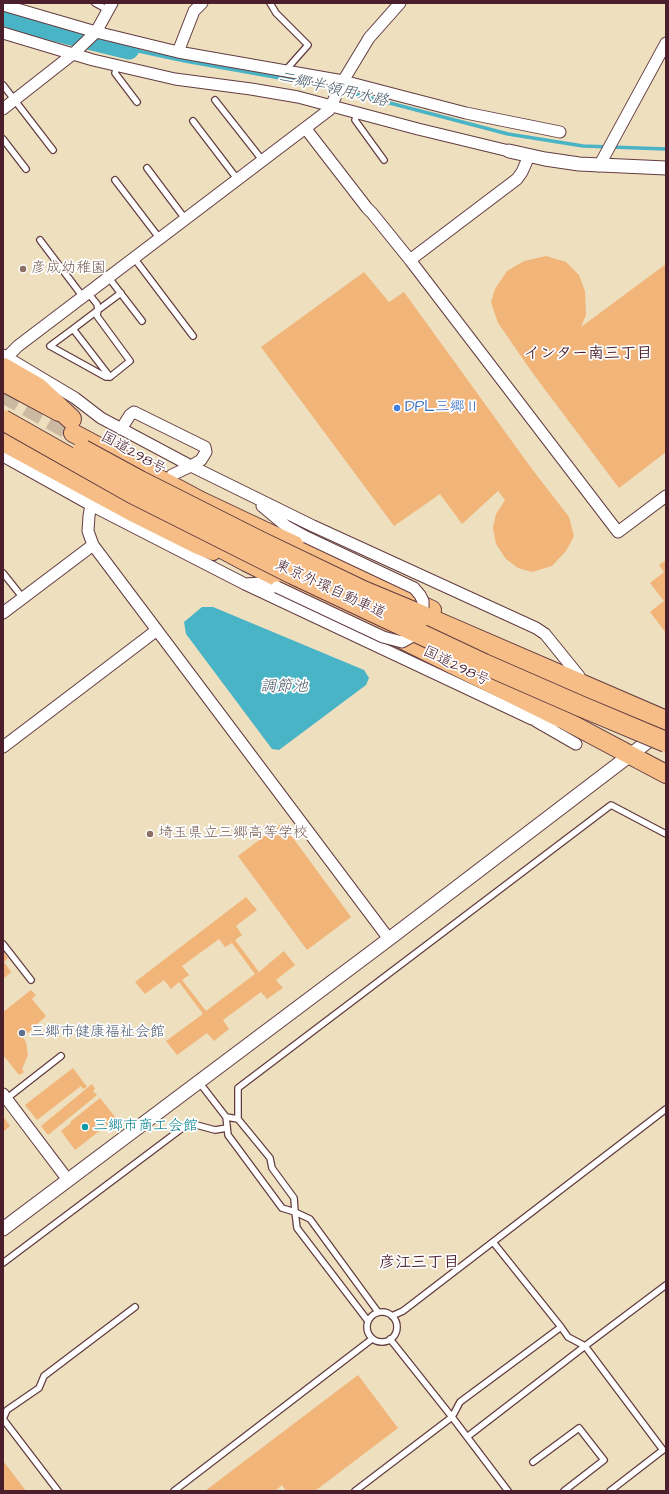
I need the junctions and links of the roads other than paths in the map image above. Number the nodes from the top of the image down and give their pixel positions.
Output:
1 (95, 3) edge
2 (202, 3) edge
3 (270, 3) edge
4 (400, 3) edge
5 (3, 5) edge
6 (110, 7) edge
7 (96, 32) junction
8 (3, 33) edge
9 (666, 43) edge
10 (178, 52) junction
11 (73, 54) junction
12 (117, 66) junction
13 (285, 71) junction
14 (343, 81) junction
15 (3, 85) edge
16 (14, 100) junction
17 (216, 100) dead end
18 (137, 102) dead end
19 (332, 106) junction
20 (3, 109) edge
21 (357, 113) junction
22 (192, 121) dead end
23 (306, 129) junction
24 (560, 132) dead end
25 (3, 139) edge
26 (53, 150) dead end
27 (509, 151) joint
28 (530, 156) junction
29 (384, 160) dead end
30 (263, 161) junction
31 (599, 166) junction
32 (147, 168) dead end
33 (666, 168) edge
34 (26, 170) dead end
35 (115, 180) dead end
36 (238, 180) junction
37 (186, 220) junction
38 (160, 239) junction
39 (40, 240) dead end
40 (134, 258) junction
41 (410, 260) junction
42 (109, 278) junction
43 (121, 293) junction
44 (86, 295) junction
45 (98, 310) junction
46 (142, 321) dead end
47 (72, 329) junction
48 (193, 336) dead end
49 (5, 361) edge
50 (110, 377) junction
51 (3, 382) edge
52 (3, 405) edge
53 (3, 420) edge
54 (72, 426) junction
55 (121, 429) junction
56 (4, 449) edge
57 (58, 462) dead end
58 (191, 466) junction
59 (172, 475) junction
60 (249, 495) junction
61 (666, 496) edge
62 (91, 505) junction
63 (261, 529) junction
64 (93, 545) junction
65 (246, 562) junction
66 (3, 572) edge
67 (244, 584) junction
68 (23, 598) junction
69 (4, 610) edge
70 (157, 630) junction
71 (484, 664) junction
72 (578, 676) junction
73 (666, 714) edge
74 (532, 719) junction
75 (666, 721) edge
76 (568, 722) junction
77 (666, 728) edge
78 (666, 742) edge
79 (576, 744) dead end
80 (3, 747) edge
81 (629, 754) junction
82 (666, 757) edge
83 (666, 774) edge
84 (666, 834) edge
85 (389, 939) junction
86 (3, 944) edge
87 (31, 980) dead end
88 (61, 1056) dead end
89 (199, 1082) junction
90 (5, 1097) edge
91 (666, 1109) edge
92 (226, 1117) junction
93 (238, 1119) junction
94 (227, 1128) junction
95 (68, 1180) junction
96 (295, 1212) junction
97 (3, 1229) edge
98 (493, 1242) junction
99 (3, 1263) edge
100 (666, 1285) edge
101 (135, 1307) dead end
102 (378, 1312) junction
103 (392, 1316) junction
104 (368, 1321) junction
105 (561, 1328) junction
106 (372, 1339) junction
107 (390, 1339) junction
108 (585, 1346) junction
109 (452, 1417) junction
110 (3, 1419) edge
111 (467, 1437) junction
112 (664, 1448) edge
113 (533, 1462) dead end
114 (58, 1491) edge
115 (174, 1491) edge
116 (355, 1491) edge
117 (508, 1491) edge
118 (564, 1491) edge
119 (610, 1491) edge

1 - 6 lane
2 - 10 street
3 - 13 lane
4 - 14 street
5 - 7 street
6 - 7 street
7 - 10 street
7 - 11 street
8 - 11 street
9 - 31 street
10 - 13 street
11 - 12 street
11 - 16 street
12 - 18 lane
12 - 19 street
13 - 14 street
14 - 19 street
14 - 24 street
15 - 16 lane
16 - 20 street
16 - 26 lane
17 - 30 lane
19 - 21 street
19 - 23 street
21 - 27 street
21 - 29 lane
22 - 36 lane
23 - 30 street
23 - 41 street
25 - 34 lane
27 - 28 street
28 - 31 street
28 - 41 street
30 - 36 street
31 - 33 street
32 - 37 lane
35 - 38 lane
36 - 37 street
37 - 38 street
38 - 40 street
39 - 44 lane
40 - 42 street
40 - 48 lane
41 - 61 street
42 - 43 lane
42 - 44 street
43 - 45 lane
43 - 46 lane
44 - 45 lane
44 - 49 street
45 - 47 lane
45 - 50 lane
47 - 50 lane
47 - 50 lane
49 - 54 highway
49 - 55 street
51 - 54 highway, 国道298号
52 - 75 highway, 東京外環自動車道, bridge
53 - 71 highway, 東京外環自動車道, bridge
54 - 59 highway, 国道298号
54 - 63 highway, 国道298号
55 - 58 street
55 - 58 street
56 - 62 street
56 - 65 highway, 国道298号
57 - 65 highway, 国道298号
58 - 59 street
58 - 60 street
59 - 63 highway, 国道298号
60 - 67 street, bridge
60 - 72 street
62 - 64 street
62 - 67 street
63 - 72 highway, 国道298号
64 - 68 street
64 - 70 street
65 - 76 highway, 国道298号
66 - 68 lane
67 - 74 street
68 - 69 street
70 - 80 street
70 - 85 street
71 - 78 highway, 東京外環自動車道, bridge
71 - 82 highway, bridge
72 - 73 highway, 国道298号
74 - 76 street
74 - 79 street
76 - 81 highway, 国道298号
77 - 81 street
81 - 83 highway, 国道298号
81 - 85 street
84 - 93 lane
85 - 89 street
86 - 87 lane
88 - 90 lane
89 - 92 lane
89 - 95 street
90 - 95 street
91 - 98 lane
92 - 93 lane
92 - 94 lane
93 - 96 lane
94 - 96 lane
94 - 99 lane
95 - 97 street
96 - 102 lane
96 - 104 lane
98 - 103 lane
98 - 105 lane
100 - 108 lane
101 - 110 lane
102 - 103 lane
102 - 104 lane
103 - 107 lane
104 - 106 lane
105 - 108 lane
105 - 109 lane
106 - 107 lane
106 - 115 lane
107 - 109 lane
108 - 111 lane
108 - 112 lane
109 - 111 lane
109 - 116 lane
110 - 114 lane
111 - 117 lane
112 - 119 lane
113 - 118 lane

